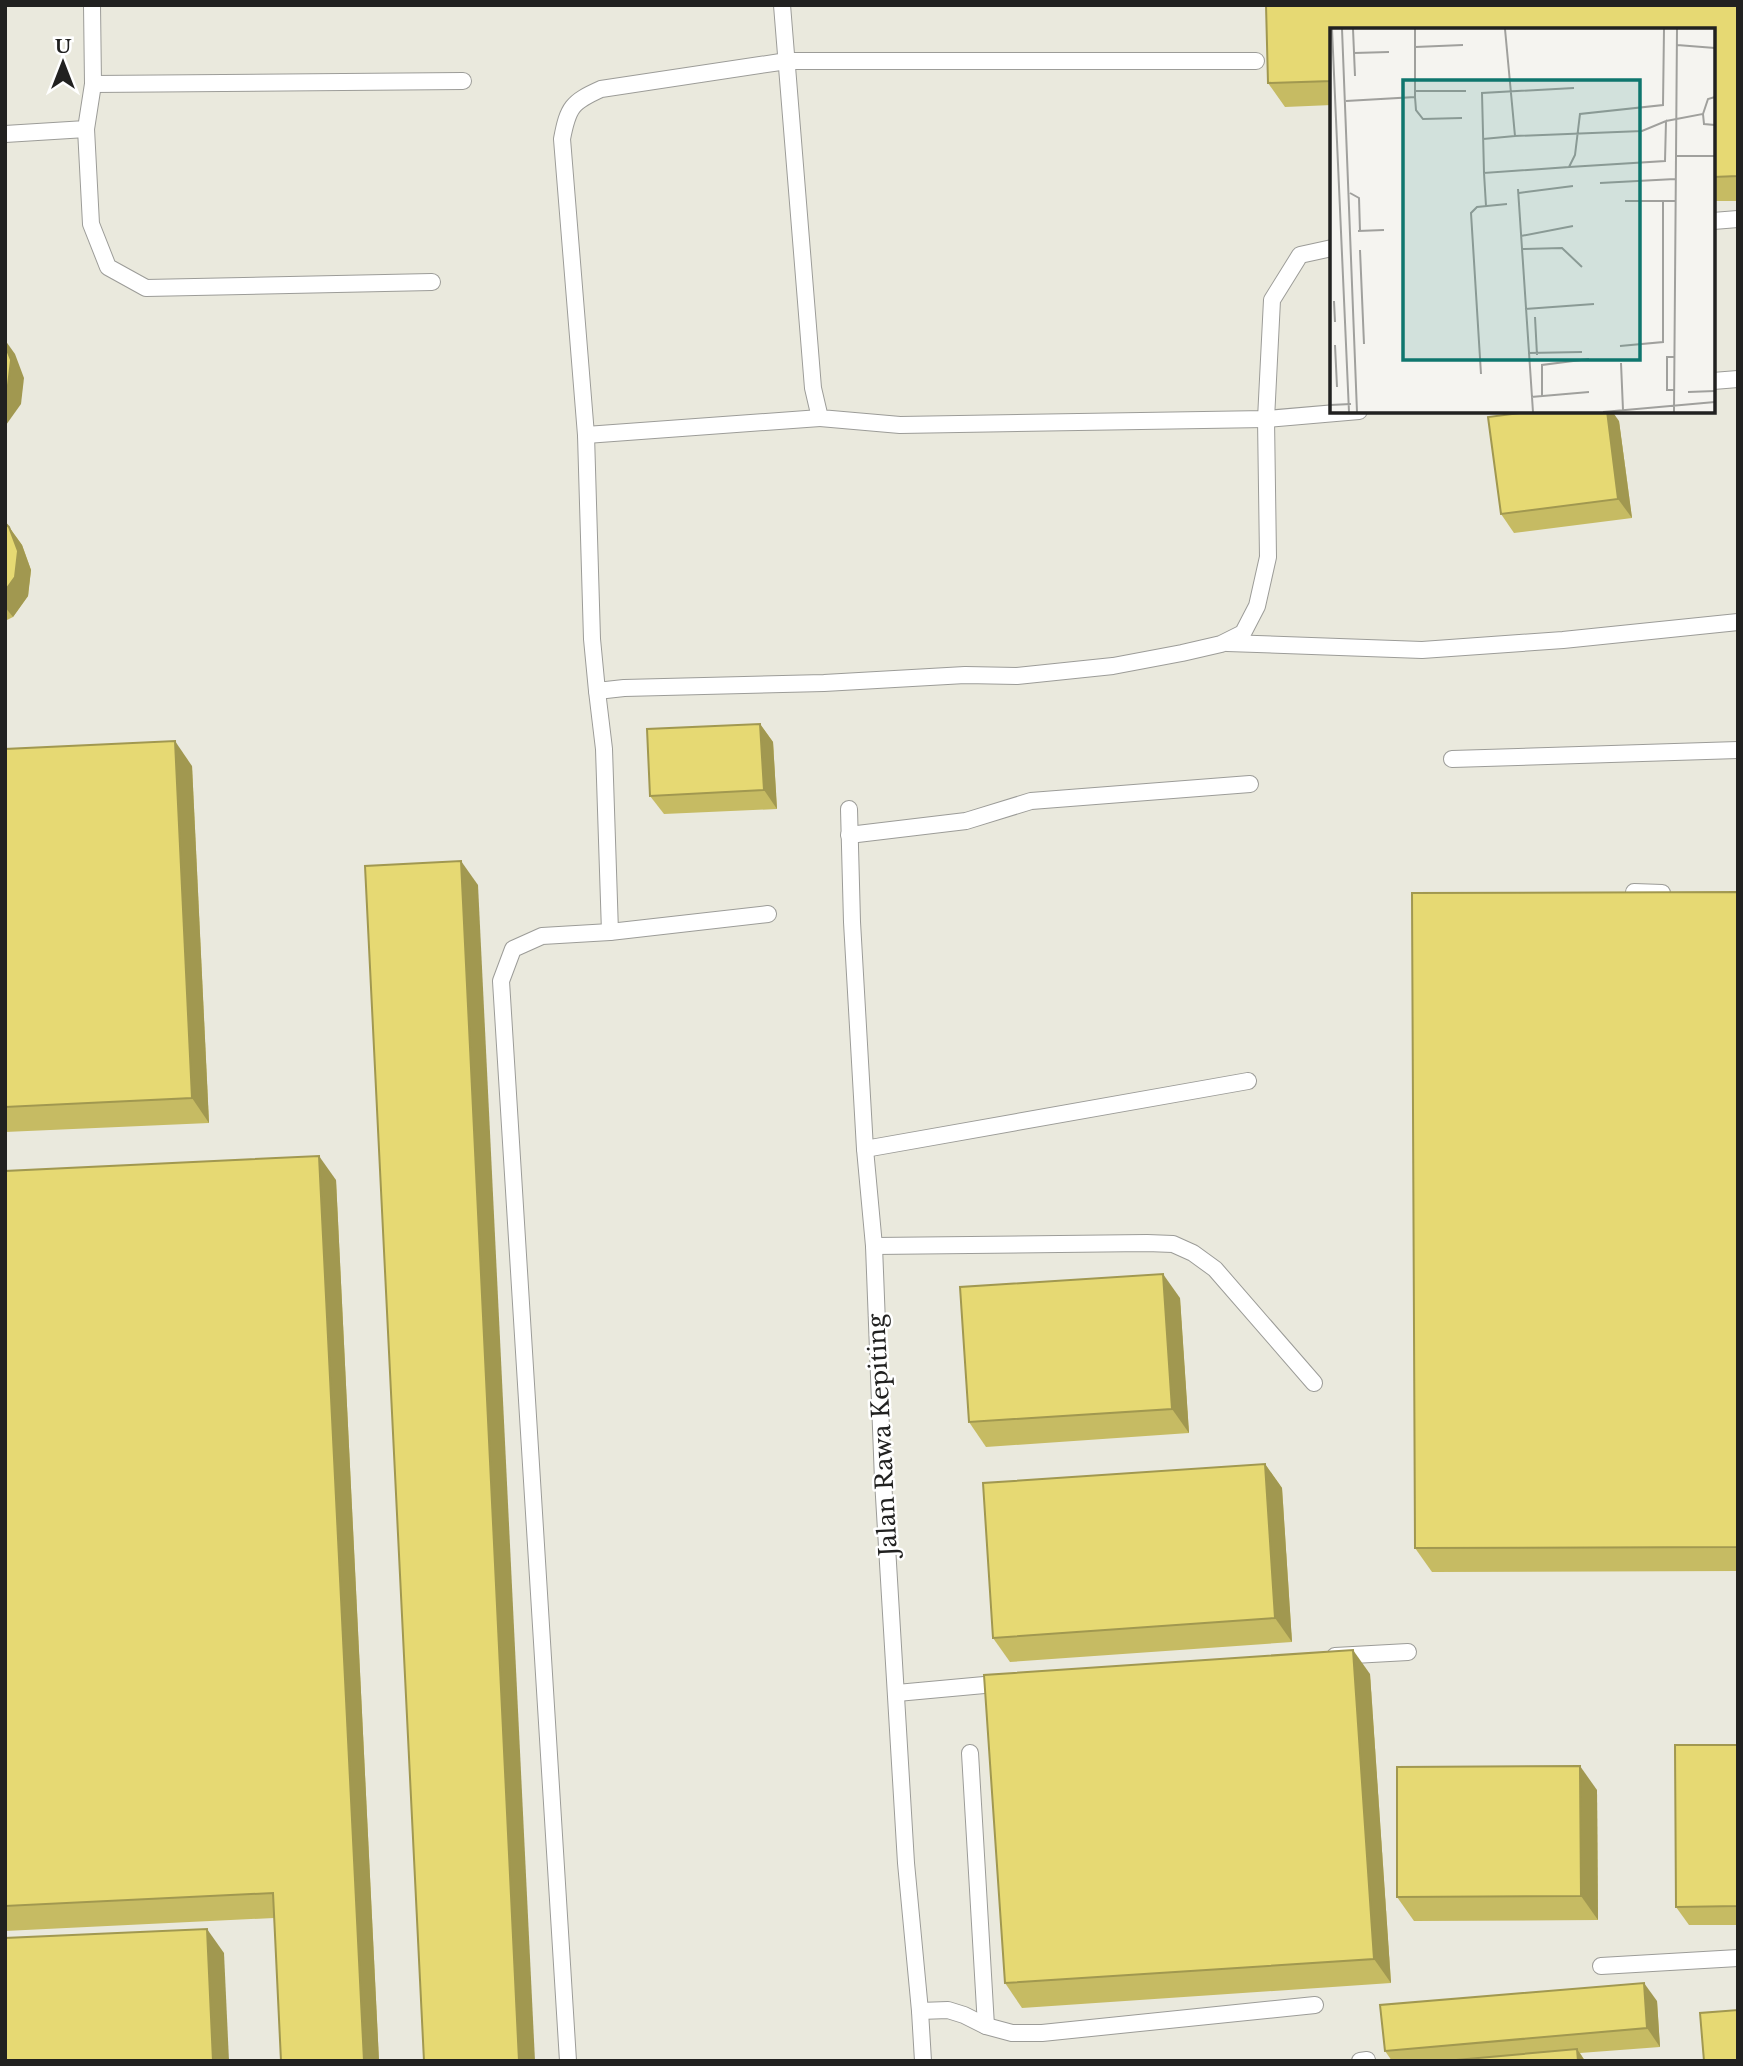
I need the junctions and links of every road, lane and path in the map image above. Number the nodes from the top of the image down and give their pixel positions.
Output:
1 (92, 5) edge
2 (782, 5) edge
3 (787, 61) junction
4 (1256, 61) dead end
5 (463, 81) dead end
6 (93, 84) junction
7 (86, 129) junction
8 (5, 134) edge
9 (1738, 219) edge
10 (1715, 221) edge
11 (1330, 248) edge
12 (432, 282) dead end
13 (1738, 379) edge
14 (1715, 381) edge
15 (1336, 413) edge
16 (820, 418) junction
17 (1266, 419) junction
18 (586, 435) junction
19 (1738, 622) edge
20 (1223, 642) junction
21 (597, 691) junction
22 (1738, 750) edge
23 (1452, 759) dead end
24 (1250, 784) dead end
25 (849, 809) dead end
26 (849, 835) junction
27 (1634, 892) edge
28 (1673, 893) edge
29 (768, 914) dead end
30 (610, 932) junction
31 (1248, 1081) dead end
32 (864, 1149) junction
33 (874, 1246) junction
34 (1314, 1382) dead end
35 (1408, 1652) dead end
36 (1326, 1657) edge
37 (1023, 1682) edge
38 (897, 1693) junction
39 (970, 1753) dead end
40 (1738, 1958) edge
41 (1601, 1966) dead end
42 (1315, 2004) dead end
43 (920, 2011) junction
44 (986, 2026) junction
45 (568, 2061) edge
46 (923, 2061) edge

1 - 6 lane
2 - 3 lane
3 - 4 lane
3 - 16 lane
3 - 18 lane
5 - 6 lane
6 - 7 lane
7 - 8 lane
7 - 12 lane
9 - 10 lane
11 - 17 lane
13 - 14 lane
15 - 17 lane
16 - 17 lane
16 - 18 lane
17 - 20 lane
18 - 21 lane
19 - 20 lane
20 - 21 lane
21 - 30 lane
22 - 23 lane
24 - 26 lane
25 - 26 lane, Jalan Rawa Kepiting
26 - 32 lane, Jalan Rawa Kepiting
27 - 28 lane
29 - 30 lane
30 - 45 lane
31 - 32 lane
32 - 33 lane, Jalan Rawa Kepiting
33 - 34 lane
33 - 38 lane, Jalan Rawa Kepiting
35 - 36 lane
37 - 38 lane
38 - 43 lane, Jalan Rawa Kepiting
39 - 44 lane
40 - 41 lane
42 - 44 lane
43 - 44 lane
43 - 46 lane, Jalan Rawa Kepiting

